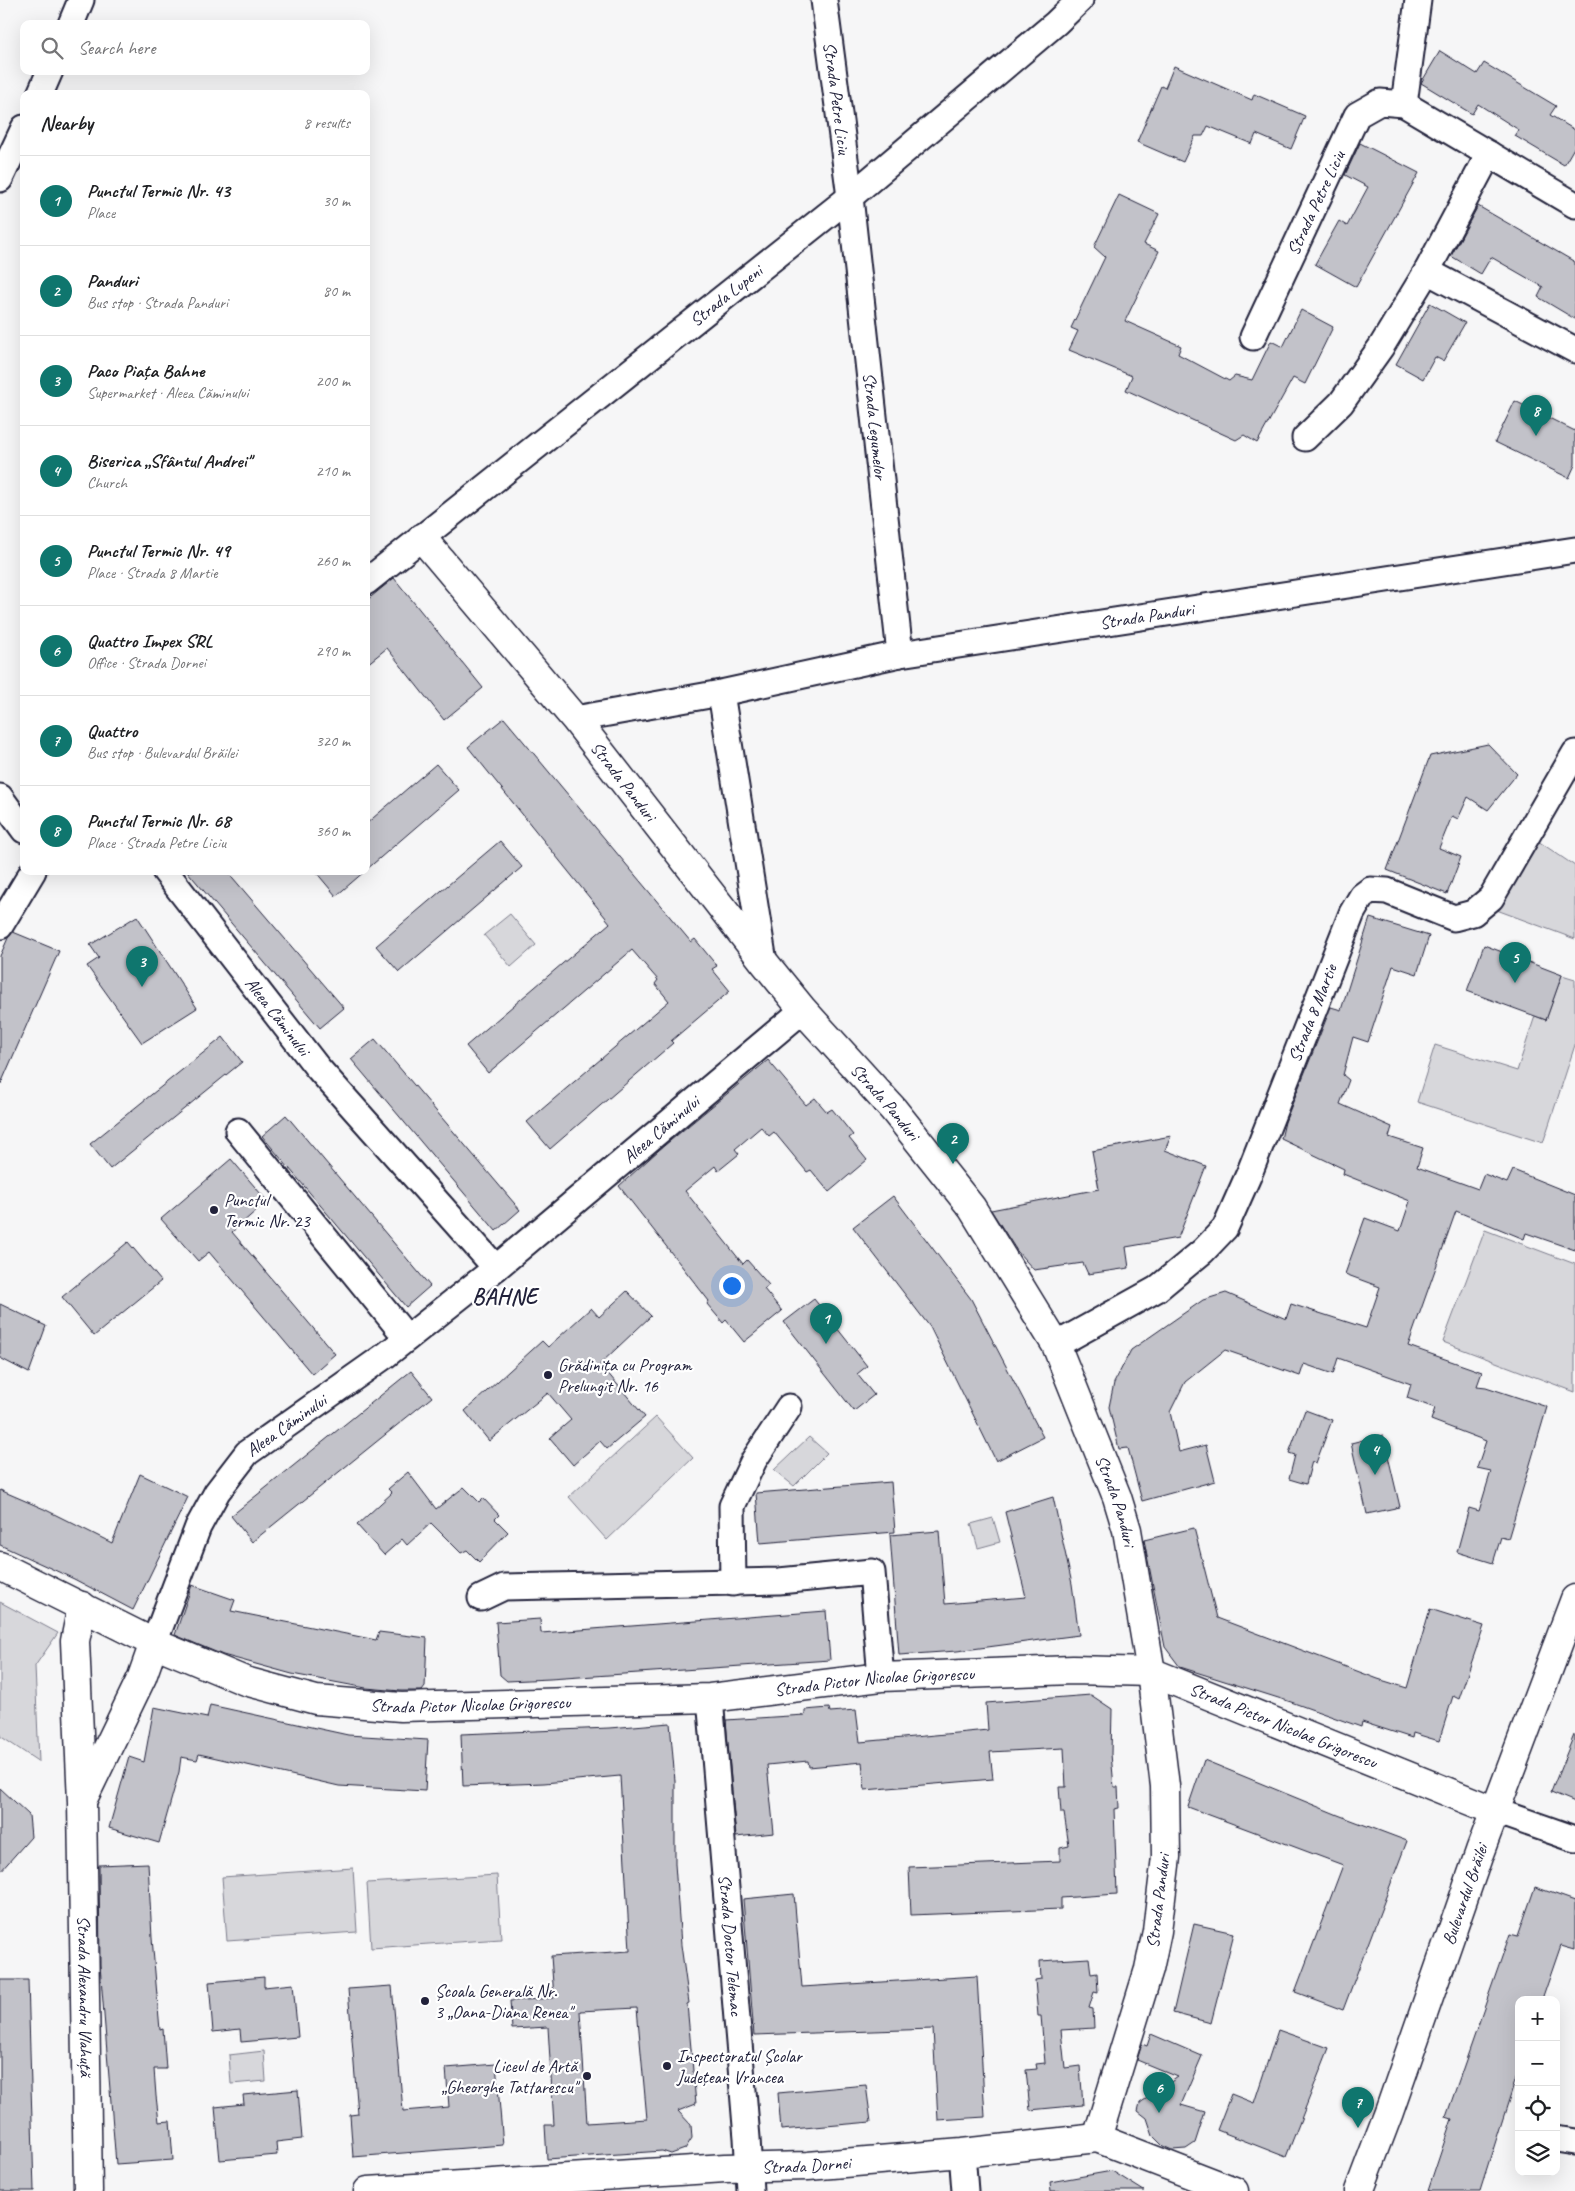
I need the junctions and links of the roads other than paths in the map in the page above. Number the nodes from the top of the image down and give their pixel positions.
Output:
1 (80, 0) edge
2 (824, 0) edge
3 (1080, 0) edge
4 (1418, 0) edge
5 (72, 20) edge
6 (48, 75) edge
7 (42, 90) edge
8 (1404, 104) junction
9 (20, 136) edge
10 (1489, 154) junction
11 (0, 179) edge
12 (850, 197) junction
13 (1575, 205) edge
14 (1427, 271) junction
15 (1252, 337) dead end
16 (1575, 350) edge
17 (1305, 438) dead end
18 (422, 538) junction
19 (1575, 550) edge
20 (370, 579) edge
21 (900, 654) junction
22 (720, 693) junction
23 (575, 719) junction
24 (1575, 752) edge
25 (0, 797) edge
26 (20, 824) edge
27 (30, 875) edge
28 (168, 875) edge
29 (1, 920) edge
30 (764, 962) junction
31 (803, 1010) junction
32 (238, 1131) dead end
33 (496, 1268) junction
34 (407, 1338) junction
35 (1056, 1345) junction
36 (789, 1406) dead end
37 (0, 1566) edge
38 (733, 1583) junction
39 (481, 1598) dead end
40 (1575, 1598) edge
41 (82, 1606) junction
42 (154, 1642) junction
43 (1151, 1672) junction
44 (882, 1677) junction
45 (710, 1698) junction
46 (82, 1802) junction
47 (1495, 1811) junction
48 (1575, 1839) edge
49 (1097, 2138) junction
50 (1560, 2140) edge
51 (1575, 2142) edge
52 (962, 2153) junction
53 (749, 2179) edge
54 (88, 2191) edge
55 (368, 2191) edge
56 (966, 2191) edge
57 (1234, 2191) edge
58 (1360, 2191) edge

1 - 5 street
2 - 12 street, Strada Petre Liciu
3 - 12 street, Strada Lupeni
4 - 8 street
6 - 7 street
8 - 10 street, Strada Petre Liciu
8 - 15 street, Strada Petre Liciu
9 - 11 street
10 - 13 street, Strada Petre Liciu
10 - 14 street
12 - 18 street, Strada Lupeni
12 - 21 street, Strada Legumelor
14 - 16 street
14 - 17 street
18 - 20 street, Strada Lupeni
18 - 23 street, Strada Panduri
19 - 21 street, Strada Panduri
21 - 22 street, Strada Panduri
22 - 23 street, Strada Panduri
22 - 30 street, Strada Panduri
23 - 30 street, Strada Panduri
24 - 35 street, Strada 8 Martie
25 - 26 street
27 - 29 street
28 - 33 street, Aleea Căminului
30 - 31 street, Strada Panduri
31 - 33 street, Aleea Căminului
31 - 35 street, Strada Panduri
32 - 34 street
33 - 34 street, Aleea Căminului
34 - 42 street, Aleea Căminului
35 - 43 street, Strada Panduri
36 - 38 street
37 - 41 street
38 - 39 street
38 - 44 street
40 - 47 street, Bulevardul Brăilei
41 - 42 street
41 - 46 street, Strada Alexandru Vlahuță
42 - 45 street, Strada Pictor Nicolae Grigorescu
42 - 46 street, Strada Alexandru Vlahuță
43 - 44 street, Strada Pictor Nicolae Grigorescu
43 - 47 street, Strada Pictor Nicolae Grigorescu
43 - 49 street, Strada Panduri
44 - 45 street, Strada Pictor Nicolae Grigorescu
45 - 53 street, Strada Doctor Telemac
46 - 54 street, Strada Alexandru Vlahuță
47 - 48 street, Strada Pictor Nicolae Grigorescu
47 - 58 street, Bulevardul Brăilei
49 - 52 street, Strada Dornei
49 - 57 street, Strada Dornei
50 - 51 street
52 - 53 street, Strada Dornei
52 - 56 street
53 - 55 street, Strada Dornei

